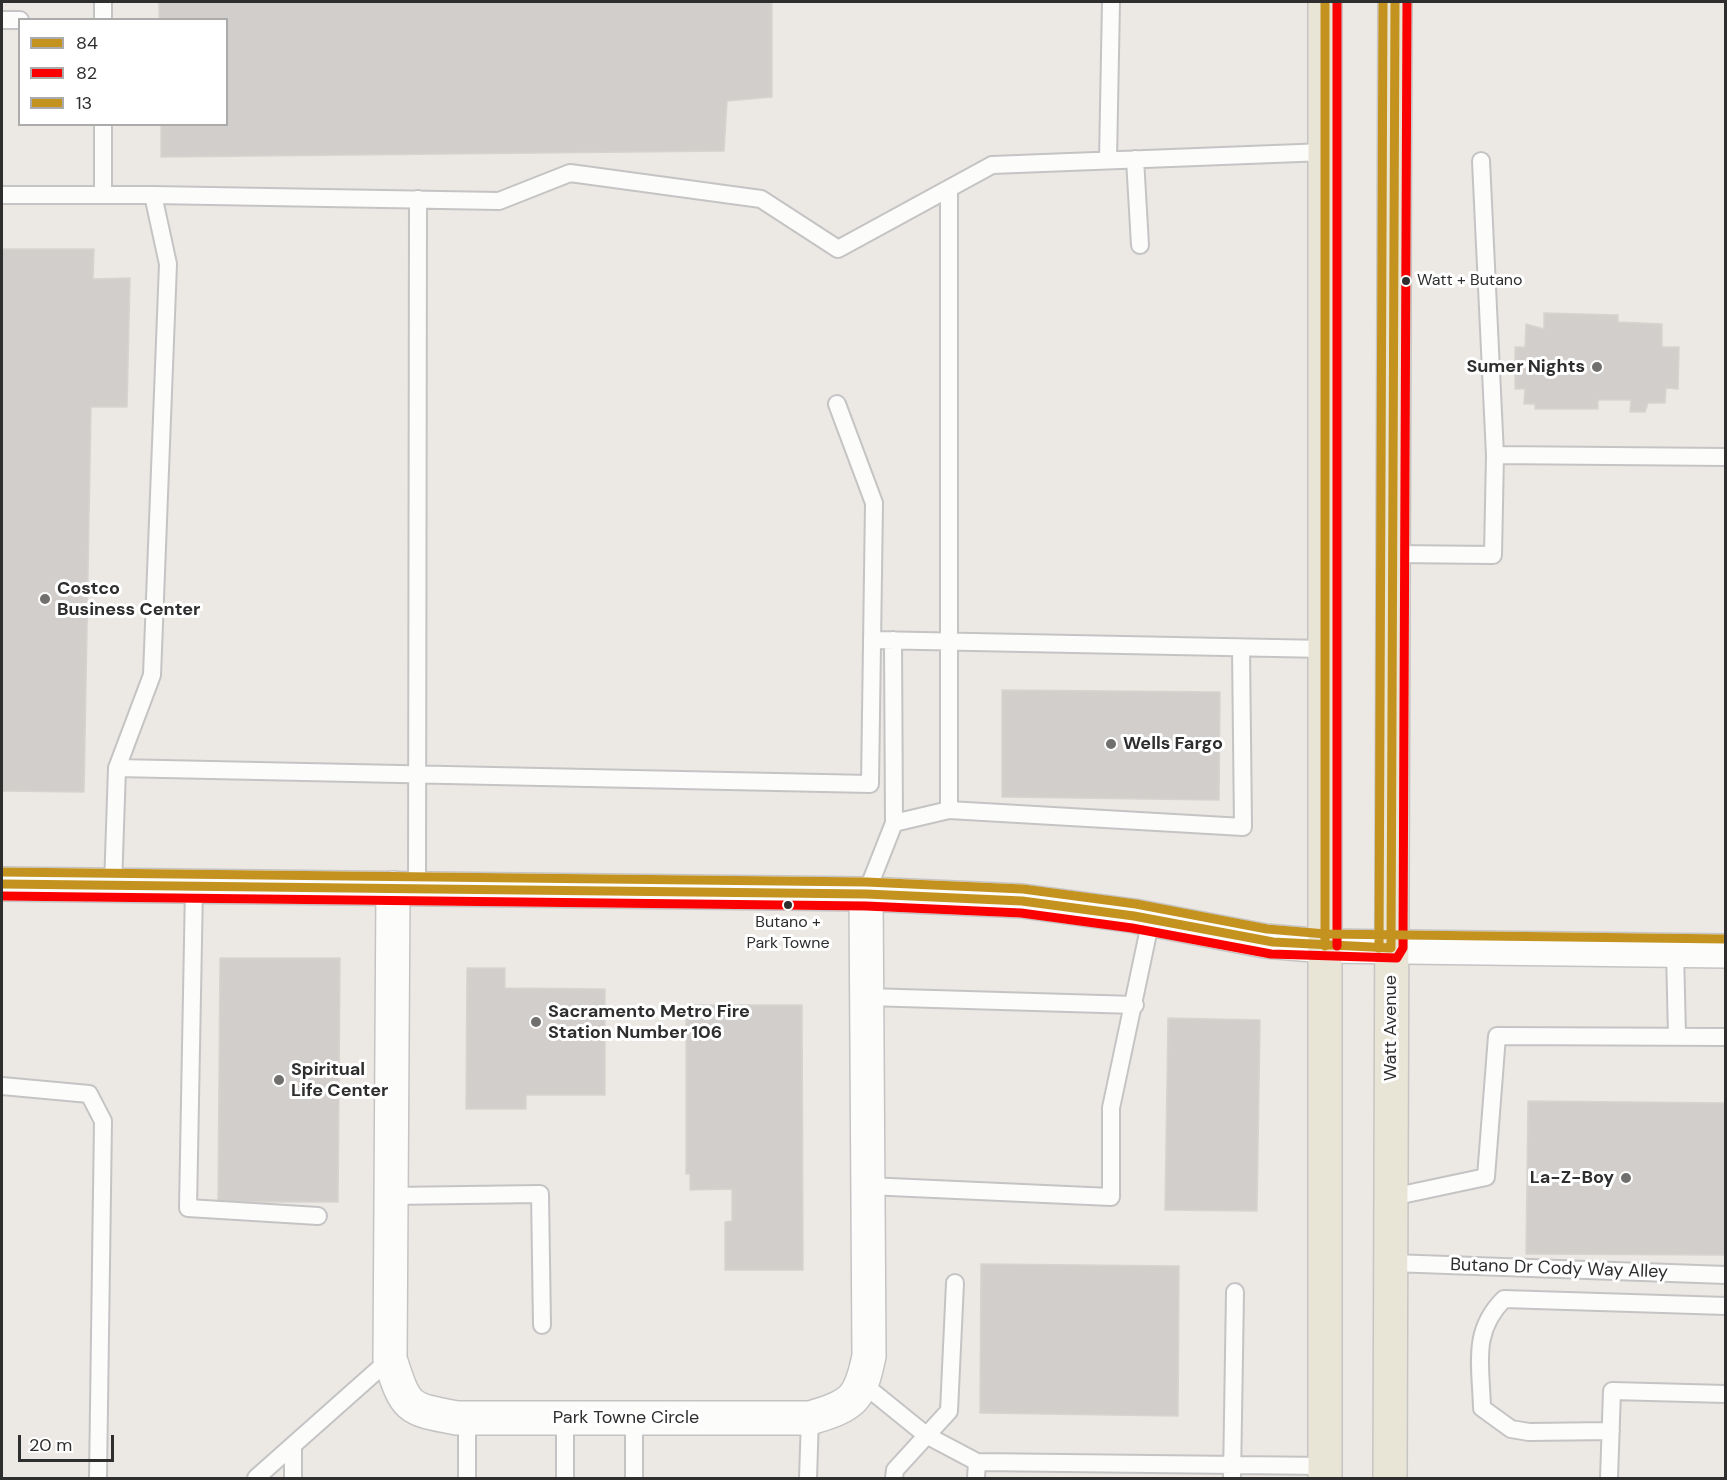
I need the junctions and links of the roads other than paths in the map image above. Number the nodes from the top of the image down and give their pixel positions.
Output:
1 (103, 2) edge
2 (1111, 2) edge
3 (1325, 2) edge
4 (1395, 2) edge
5 (103, 18) edge
6 (2, 20) edge
7 (18, 20) edge
8 (103, 126) edge
9 (1325, 152) junction
10 (1135, 159) junction
11 (1108, 160) junction
12 (1481, 161) dead end
13 (950, 189) junction
14 (103, 194) junction
15 (2, 195) edge
16 (153, 195) junction
17 (418, 200) junction
18 (1140, 246) dead end
19 (837, 404) dead end
20 (1495, 455) junction
21 (1725, 457) edge
22 (1394, 554) junction
23 (872, 640) junction
24 (893, 640) junction
25 (950, 642) junction
26 (1241, 649) junction
27 (1325, 649) junction
28 (117, 768) junction
29 (417, 774) junction
30 (949, 810) junction
31 (894, 823) junction
32 (2, 884) edge
33 (113, 886) junction
34 (194, 887) junction
35 (405, 888) junction
36 (866, 894) junction
37 (1151, 919) junction
38 (1325, 946) junction
39 (1391, 948) junction
40 (1676, 951) junction
41 (1725, 951) edge
42 (867, 997) junction
43 (1135, 1005) junction
44 (1677, 1036) junction
45 (1725, 1037) edge
46 (2, 1086) edge
47 (868, 1186) junction
48 (391, 1196) junction
49 (1392, 1197) junction
50 (318, 1216) dead end
51 (1392, 1263) junction
52 (1725, 1275) edge
53 (955, 1283) dead end
54 (1235, 1292) dead end
55 (1717, 1306) edge
56 (1725, 1316) edge
57 (542, 1325) dead end
58 (390, 1359) junction
59 (863, 1384) junction
60 (1725, 1394) edge
61 (467, 1418) junction
62 (565, 1418) junction
63 (634, 1418) junction
64 (810, 1418) junction
65 (1611, 1431) junction
66 (926, 1435) junction
67 (293, 1446) junction
68 (977, 1470) edge
69 (1233, 1472) edge
70 (1325, 1472) edge
71 (98, 1479) edge
72 (256, 1479) edge
73 (293, 1479) edge
74 (467, 1479) edge
75 (565, 1479) edge
76 (634, 1479) edge
77 (808, 1479) edge
78 (894, 1479) edge
79 (1390, 1479) edge
80 (1609, 1479) edge

1 - 5 lane
2 - 11 lane
3 - 9 main road
4 - 22 main road, Watt Avenue
6 - 7 lane
8 - 14 lane
9 - 10 lane
9 - 27 main road
10 - 11 lane
10 - 18 lane
11 - 13 lane
12 - 20 lane
13 - 17 lane
13 - 25 lane
14 - 15 lane
14 - 16 lane
16 - 17 lane
16 - 28 lane
17 - 29 lane
19 - 23 lane
20 - 21 lane
20 - 22 lane
22 - 39 main road, Watt Avenue
23 - 24 lane
23 - 29 lane
24 - 25 lane
24 - 31 lane
25 - 26 lane
25 - 30 lane
26 - 27 lane
26 - 30 lane
27 - 38 main road
28 - 29 lane
28 - 33 lane
29 - 35 lane
30 - 31 lane
31 - 36 lane
32 - 33 street
33 - 34 street
34 - 35 street
34 - 50 lane
35 - 36 street
35 - 48 street, Park Towne Circle
36 - 37 street
36 - 42 street, Park Towne Circle
37 - 38 street
37 - 43 lane
38 - 39 street
38 - 70 main road
39 - 40 street
39 - 49 main road, Watt Avenue
40 - 41 street
40 - 44 lane
42 - 43 lane
42 - 47 street, Park Towne Circle
43 - 47 lane
44 - 45 lane
44 - 49 lane
46 - 71 lane
47 - 59 street, Park Towne Circle
48 - 57 lane
48 - 58 street, Park Towne Circle
49 - 51 main road, Watt Avenue
51 - 52 lane, Butano Dr Cody Way Alley
51 - 79 main road, Watt Avenue
53 - 66 lane
54 - 69 lane
55 - 56 lane
55 - 65 lane
58 - 61 street, Park Towne Circle
58 - 67 lane
59 - 64 street, Park Towne Circle
59 - 66 lane
60 - 65 lane
61 - 62 street, Park Towne Circle
61 - 74 lane
62 - 63 street, Park Towne Circle
62 - 75 lane
63 - 64 street, Park Towne Circle
63 - 76 lane
64 - 77 lane
65 - 80 lane
66 - 68 lane
66 - 78 lane
67 - 72 lane
67 - 73 lane
68 - 69 lane
69 - 70 lane

